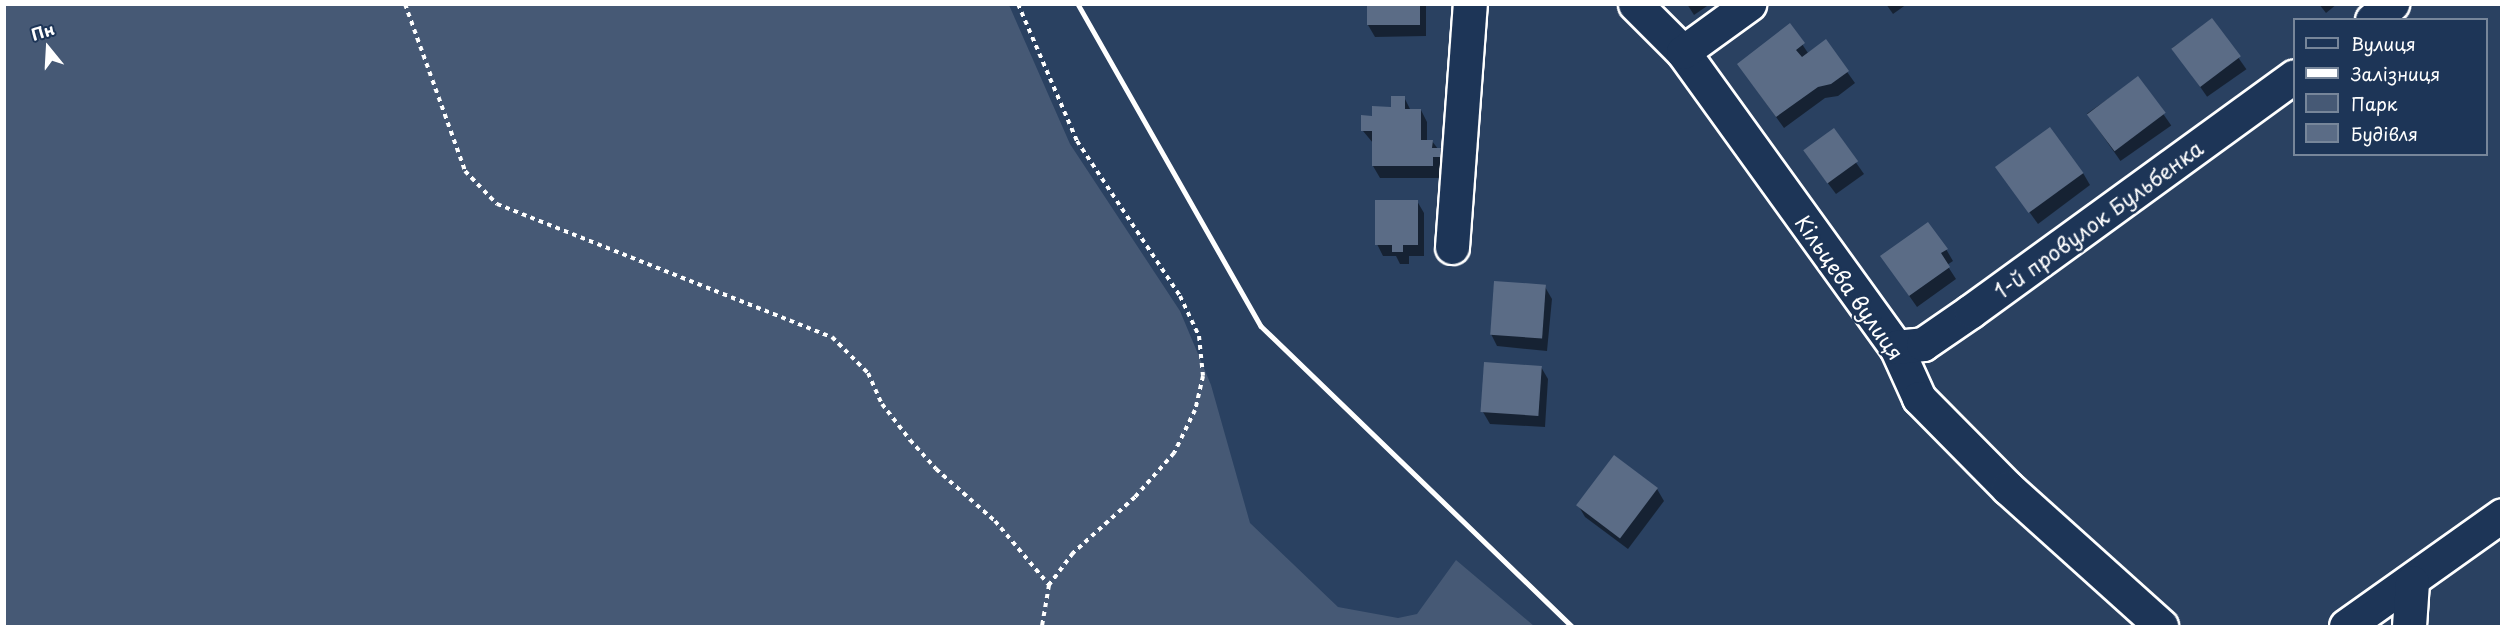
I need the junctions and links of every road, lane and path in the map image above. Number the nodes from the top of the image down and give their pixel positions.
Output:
1 (405, 4) edge
2 (1018, 4) edge
3 (1470, 4) edge
4 (1635, 4) edge
5 (1749, 4) edge
6 (2392, 4) edge
7 (2374, 18) edge
8 (1683, 52) junction
9 (2293, 77) edge
10 (1452, 247) dead end
11 (1896, 347) junction
12 (2502, 515) edge
13 (2412, 582) junction
14 (1049, 585) junction
15 (1042, 627) edge
16 (2161, 627) edge
17 (2346, 627) edge
18 (2409, 627) edge

1 - 14 path
2 - 14 path
3 - 10 street
4 - 8 street, Кільцева вулиця
5 - 8 street
6 - 7 street
8 - 11 street, Кільцева вулиця
9 - 11 street, 1-й провулок Бульбенка
11 - 16 street, Кільцева вулиця
12 - 13 street
13 - 17 street
13 - 18 street
14 - 15 path

